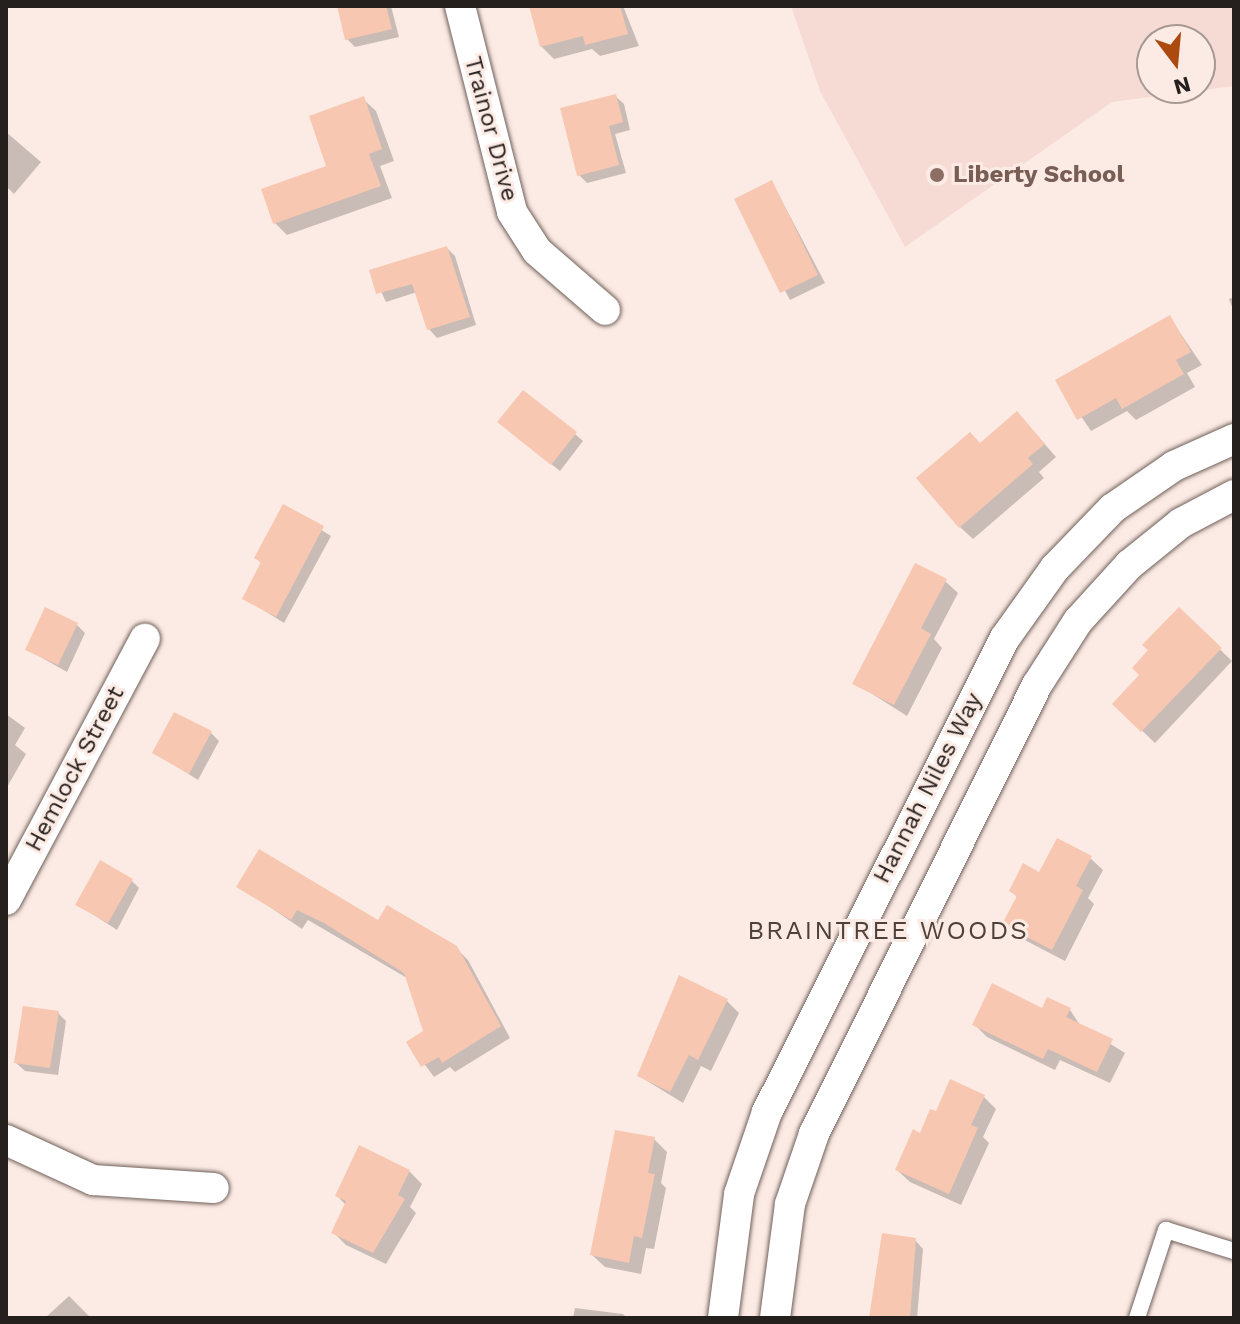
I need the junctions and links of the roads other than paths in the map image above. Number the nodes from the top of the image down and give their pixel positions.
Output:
1 (460, 6) edge
2 (605, 310) dead end
3 (1234, 439) edge
4 (1234, 495) edge
5 (145, 639) dead end
6 (878, 886) junction
7 (6, 900) edge
8 (925, 909) junction
9 (6, 1140) edge
10 (214, 1188) dead end
11 (1234, 1251) edge
12 (723, 1318) edge
13 (775, 1318) edge
14 (1137, 1318) edge

1 - 2 street, Trainor Drive
3 - 6 street, Hannah Niles Way
4 - 8 street
5 - 7 street, Hemlock Street
6 - 8 street
6 - 12 street, Hannah Niles Way
8 - 13 street
9 - 10 street
11 - 14 lane

